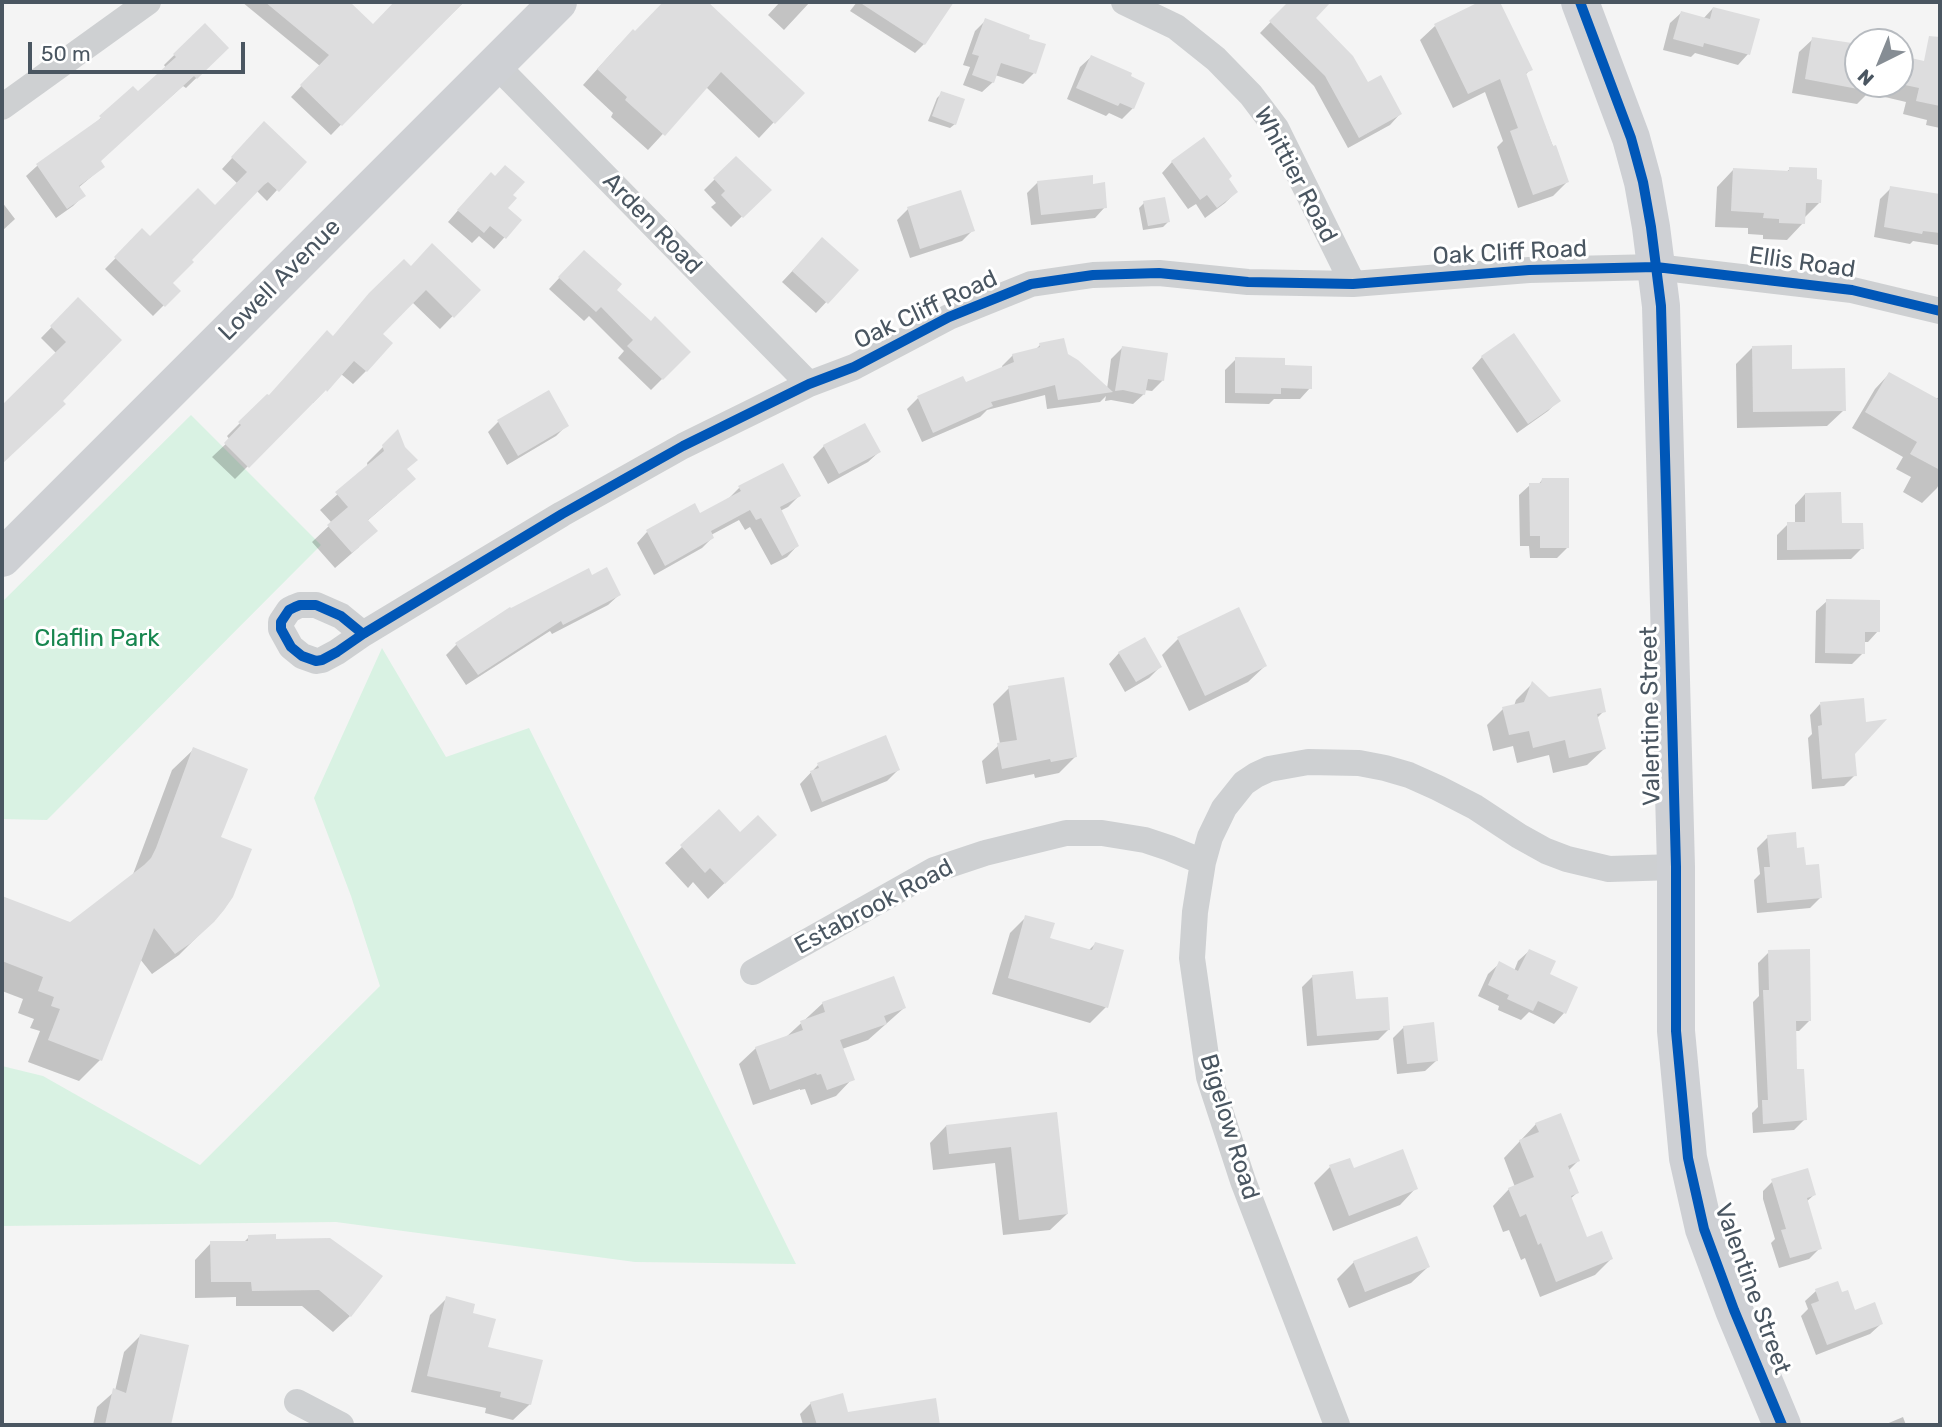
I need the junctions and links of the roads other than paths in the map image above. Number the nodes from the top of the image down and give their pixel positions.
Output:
1 (149, 2) edge
2 (558, 2) edge
3 (1124, 2) edge
4 (1580, 2) edge
5 (496, 65) junction
6 (2, 107) edge
7 (1656, 267) junction
8 (1353, 284) junction
9 (1940, 311) edge
10 (809, 384) junction
11 (2, 558) edge
12 (363, 634) dead end
13 (1203, 862) junction
14 (1676, 867) junction
15 (753, 972) dead end
16 (297, 1402) dead end
17 (341, 1425) edge
18 (1337, 1425) edge
19 (1782, 1425) edge

1 - 6 street
2 - 5 street, Lowell Avenue
3 - 8 street, Whittier Road
4 - 7 street, Valentine Street
5 - 10 street, Arden Road
5 - 11 street, Lowell Avenue
7 - 8 street, Oak Cliff Road
7 - 9 street, Ellis Road
7 - 14 street, Valentine Street
8 - 10 street, Oak Cliff Road
10 - 12 street, Oak Cliff Road
13 - 14 street, Bigelow Road
13 - 15 street, Estabrook Road
13 - 18 street, Bigelow Road
14 - 19 street, Valentine Street
16 - 17 street

